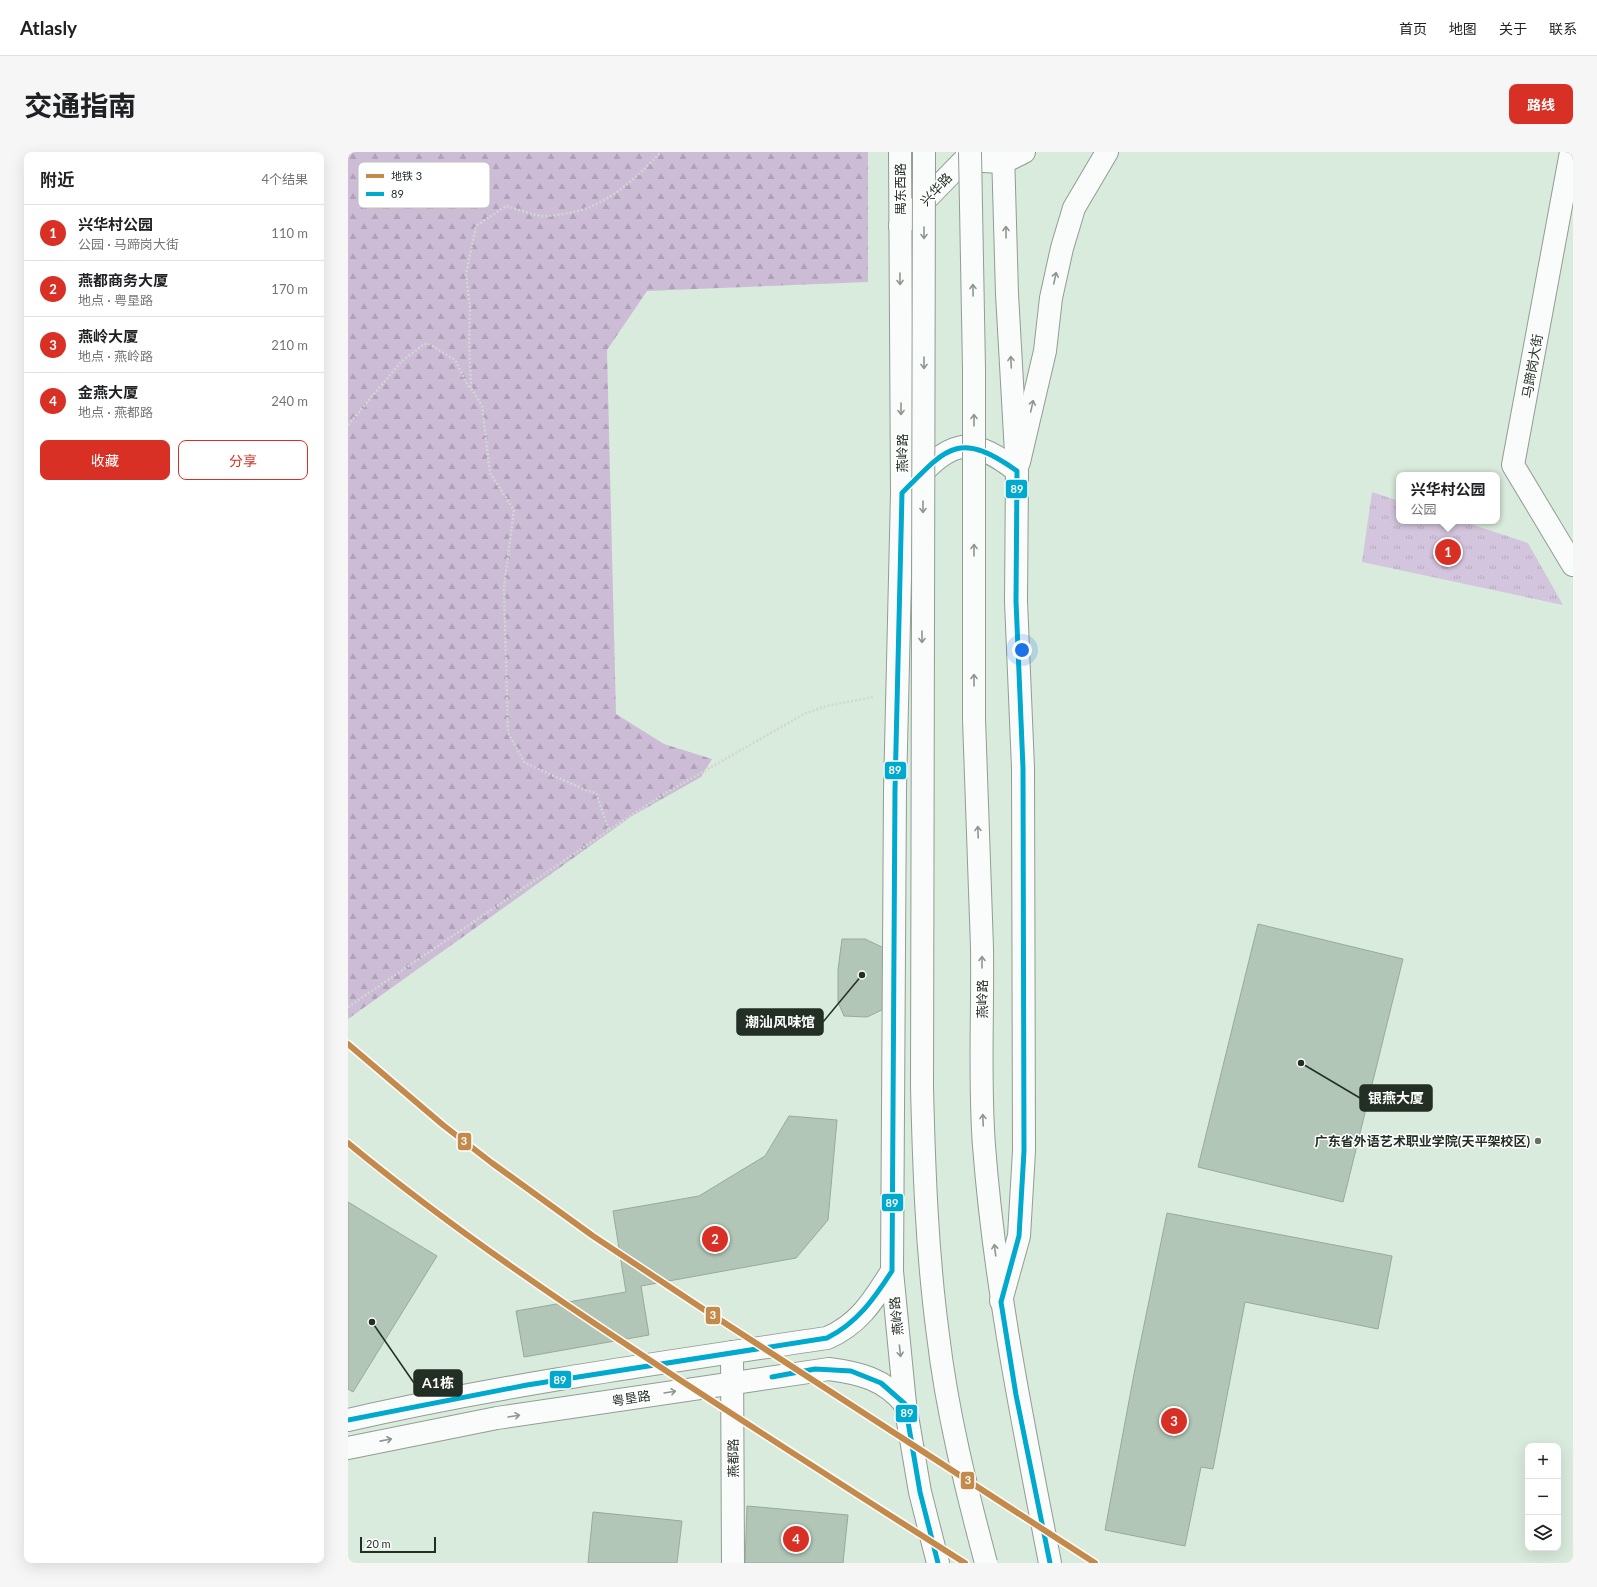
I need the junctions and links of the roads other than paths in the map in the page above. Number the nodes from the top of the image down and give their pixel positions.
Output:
1 (900, 152) edge
2 (924, 152) edge
3 (1024, 152) edge
4 (1107, 152) edge
5 (1571, 152) edge
6 (970, 153) edge
7 (1003, 157) edge
8 (900, 226) junction
9 (1016, 471) junction
10 (902, 493) junction
11 (1573, 565) edge
12 (892, 1270) junction
13 (1001, 1302) junction
14 (732, 1352) junction
15 (732, 1383) junction
16 (905, 1404) junction
17 (348, 1420) edge
18 (348, 1448) edge
19 (733, 1563) edge
20 (938, 1563) edge
21 (986, 1563) edge
22 (1050, 1563) edge

1 - 8 main road, 禺东西路
2 -> 21 main road, bridge
3 - 7 main road
9 -> 4 main road
5 - 11 main road, 马蹄岗大街
6 - 7 main road
6 - 8 main road, 兴华路
13 -> 6 main road, 燕岭路, bridge
9 -> 7 main road, 燕岭路
8 -> 10 main road, 燕岭路
9 - 10 main road
9 - 13 main road, 燕岭路
10 - 12 main road, 燕岭路
12 - 14 main road
12 -> 16 main road, 燕岭路
13 - 22 main road, 燕岭路
14 - 15 main road, 燕都路
14 - 17 main road
15 - 16 main road, 粤垦路
18 -> 15 main road, 粤垦路
15 - 19 main road, 燕都路
16 - 20 main road, 燕岭路

